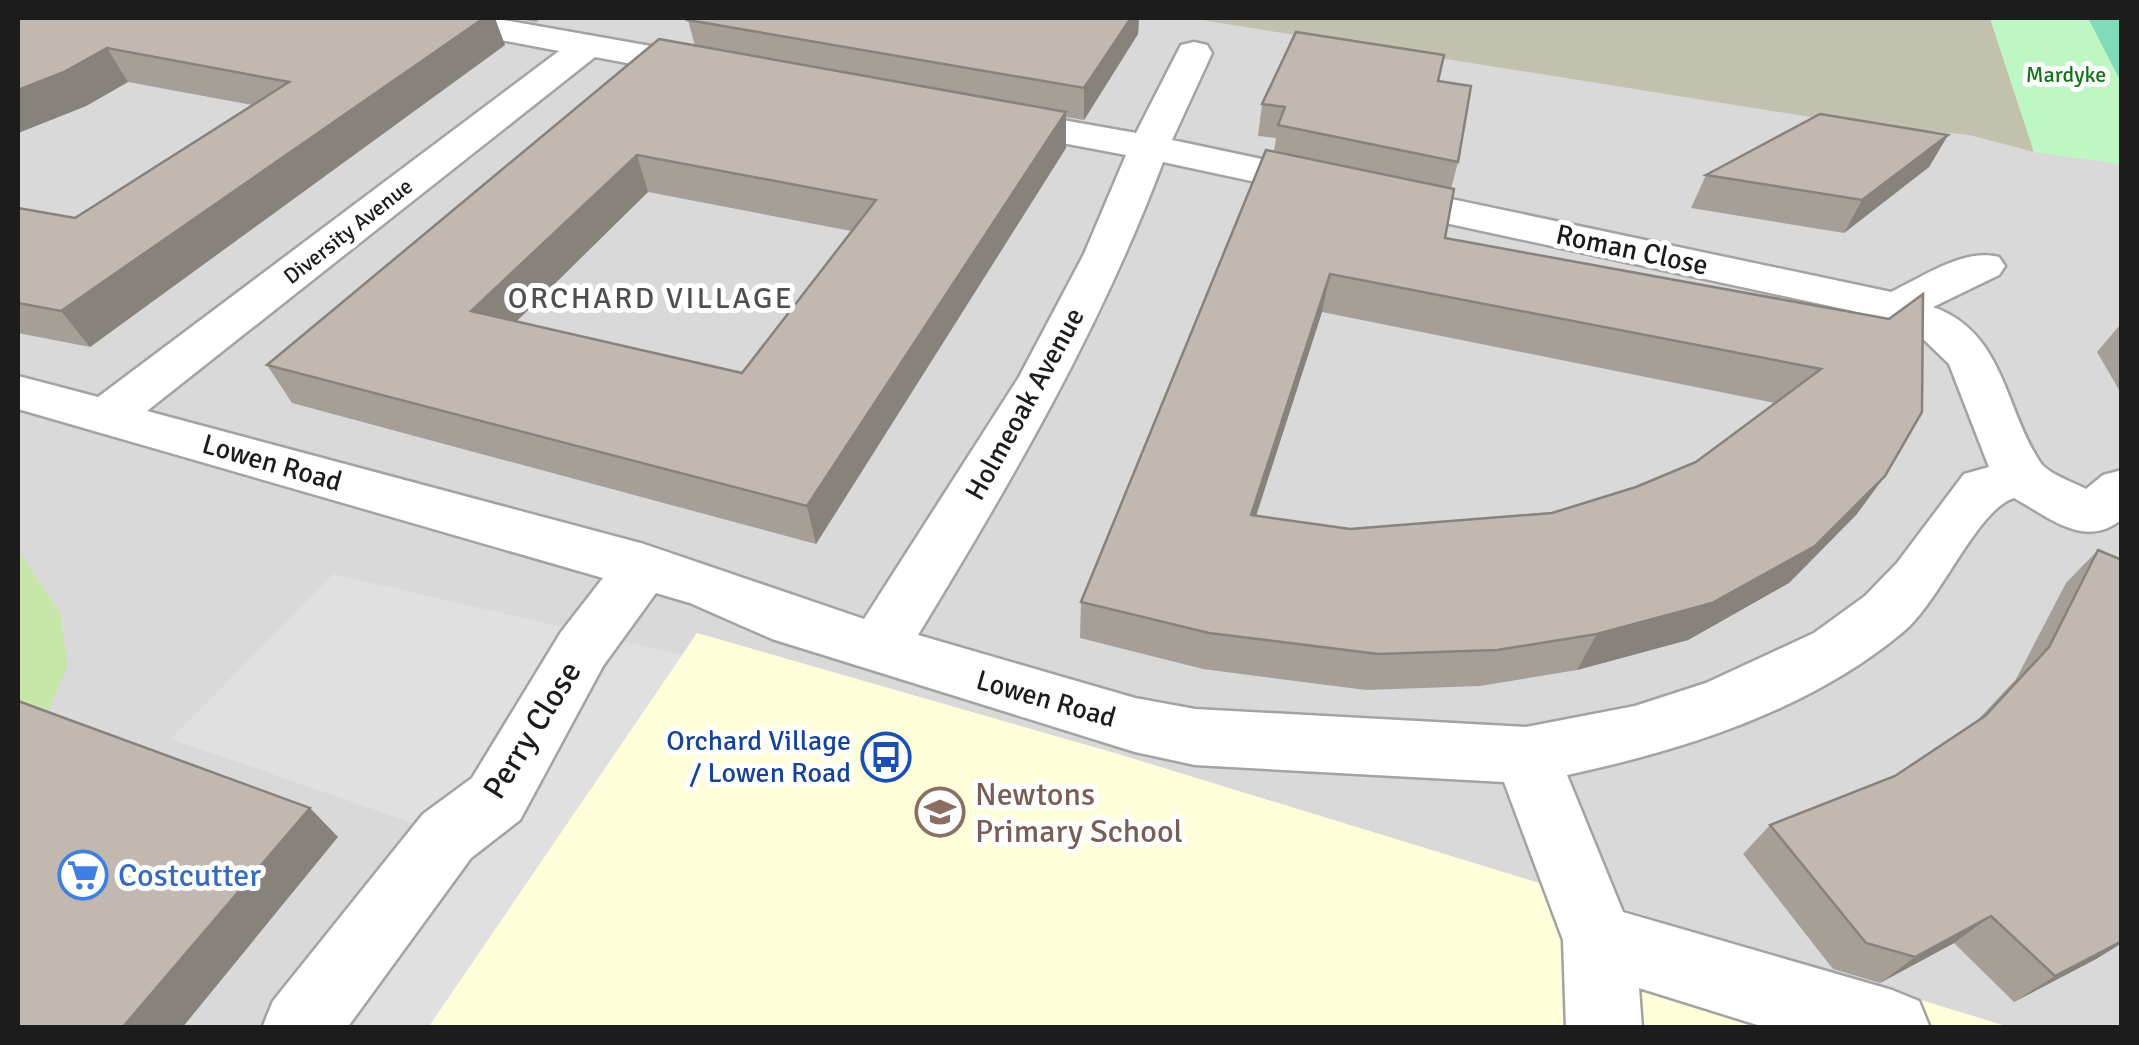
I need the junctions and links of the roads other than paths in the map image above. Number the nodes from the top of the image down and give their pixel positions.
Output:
1 (438, 18) edge
2 (589, 45) junction
3 (1194, 54) dead end
4 (742, 73) edge
5 (951, 111) edge
6 (1152, 148) junction
7 (1983, 266) dead end
8 (1893, 310) junction
9 (18, 392) edge
10 (106, 417) junction
11 (2020, 477) junction
12 (2122, 489) edge
13 (644, 566) junction
14 (877, 649) junction
15 (1526, 756) junction
16 (1599, 940) junction
17 (300, 1028) edge
18 (1604, 1028) edge
19 (1892, 1028) edge

1 - 2 street
2 - 4 street
2 - 10 street, Diversity Avenue
3 - 6 street, Holmeoak Avenue
5 - 6 street, Roman Close
6 - 8 street, Roman Close
6 - 14 street, Holmeoak Avenue
7 - 8 street
8 - 11 street, Roman Close
9 - 10 street, Lowen Road
10 - 13 street, Lowen Road
11 - 12 street
11 - 15 street, Lowen Road
13 - 14 street, Lowen Road
13 - 17 street, Perry Close
14 - 15 street, Lowen Road
15 - 16 street
16 - 18 street
16 - 19 street

